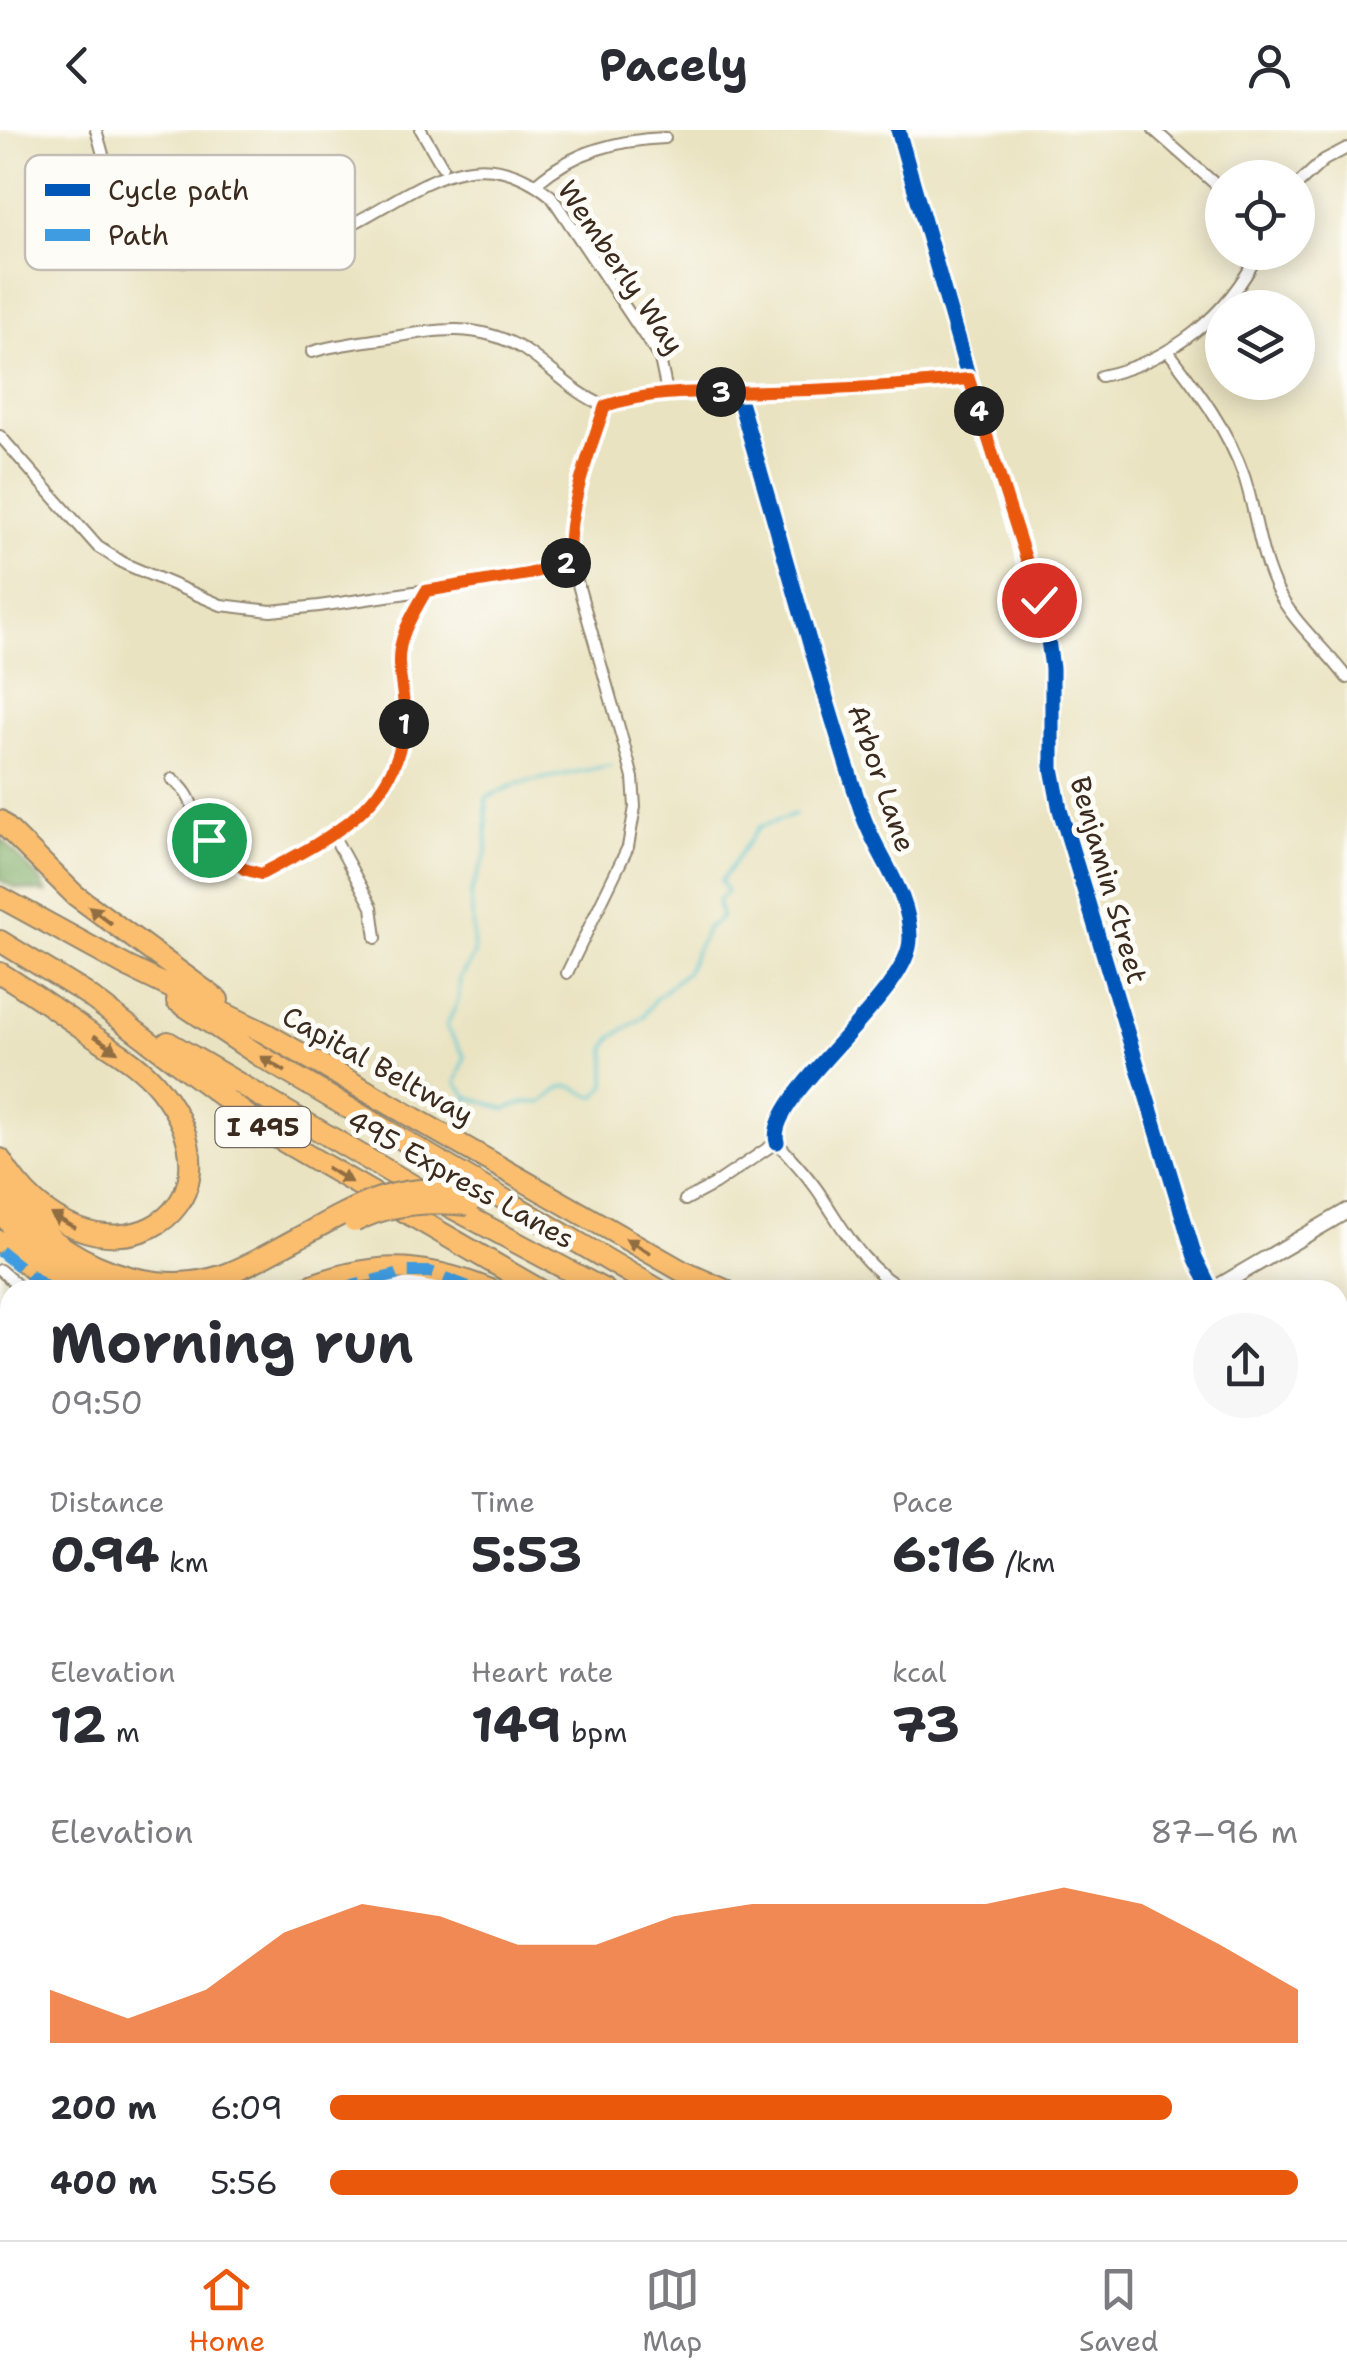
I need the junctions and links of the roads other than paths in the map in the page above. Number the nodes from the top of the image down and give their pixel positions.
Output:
1 (96, 130) edge
2 (422, 130) edge
3 (898, 130) edge
4 (1154, 130) edge
5 (665, 138) dead end
6 (1347, 148) edge
7 (105, 155) edge
8 (442, 166) junction
9 (1315, 168) edge
10 (1205, 175) edge
11 (537, 182) junction
12 (355, 222) edge
13 (1247, 270) edge
14 (1168, 351) junction
15 (312, 352) dead end
16 (1101, 376) dead end
17 (969, 379) junction
18 (667, 392) junction
19 (737, 392) junction
20 (605, 406) junction
21 (0, 436) edge
22 (570, 562) junction
23 (426, 591) junction
24 (1347, 678) edge
25 (172, 780) dead end
26 (0, 821) edge
27 (333, 835) junction
28 (0, 897) edge
29 (376, 938) dead end
30 (0, 941) edge
31 (126, 966) junction
32 (0, 973) edge
33 (566, 973) dead end
34 (85, 993) junction
35 (265, 1033) junction
36 (777, 1142) junction
37 (0, 1159) edge
38 (0, 1182) edge
39 (465, 1198) junction
40 (685, 1200) dead end
41 (441, 1202) junction
42 (0, 1210) edge
43 (1347, 1211) edge
44 (0, 1241) edge
45 (301, 1243) junction
46 (49, 1280) edge
47 (92, 1280) edge
48 (240, 1280) edge
49 (325, 1280) edge
50 (464, 1280) edge
51 (523, 1280) edge
52 (586, 1280) edge
53 (603, 1280) edge
54 (623, 1280) edge
55 (643, 1280) edge
56 (703, 1280) edge
57 (888, 1280) edge
58 (1206, 1280) edge
59 (1228, 1280) edge

1 - 7 street
2 - 8 street
3 - 17 street, Benjamin Street
4 - 10 street
5 - 11 street
6 - 9 street
8 - 11 street, Wemberly Way
8 - 12 street
11 - 18 street, Wemberly Way
13 - 14 street
14 - 16 street
14 - 24 street
15 - 20 street
17 - 19 street
17 - 58 street, Benjamin Street
18 - 19 street
18 - 20 street
19 - 36 street, Arbor Lane
20 - 22 street
21 - 23 street
22 - 23 street
22 - 33 street
23 - 27 street
25 - 27 street
35 -> 26 highway
27 - 29 street
28 - 31 highway, Capital Beltway
30 - 34 highway, I 495
31 - 35 highway, Capital Beltway
55 -> 31 highway, 495 Express Lanes
32 -> 37 highway
34 - 41 highway, 495 Express Lanes
34 -> 51 highway, I 495
56 -> 35 highway, Capital Beltway
36 - 40 street
36 - 57 street
38 - 45 highway
39 - 41 highway, bridge
39 - 45 highway, bridge
39 - 53 highway
39 - 54 highway
41 - 45 highway, bridge
41 - 52 highway, 495 Express Lanes
42 - 47 highway
43 - 59 street
44 - 46 highway
45 - 48 highway
49 - 50 highway

